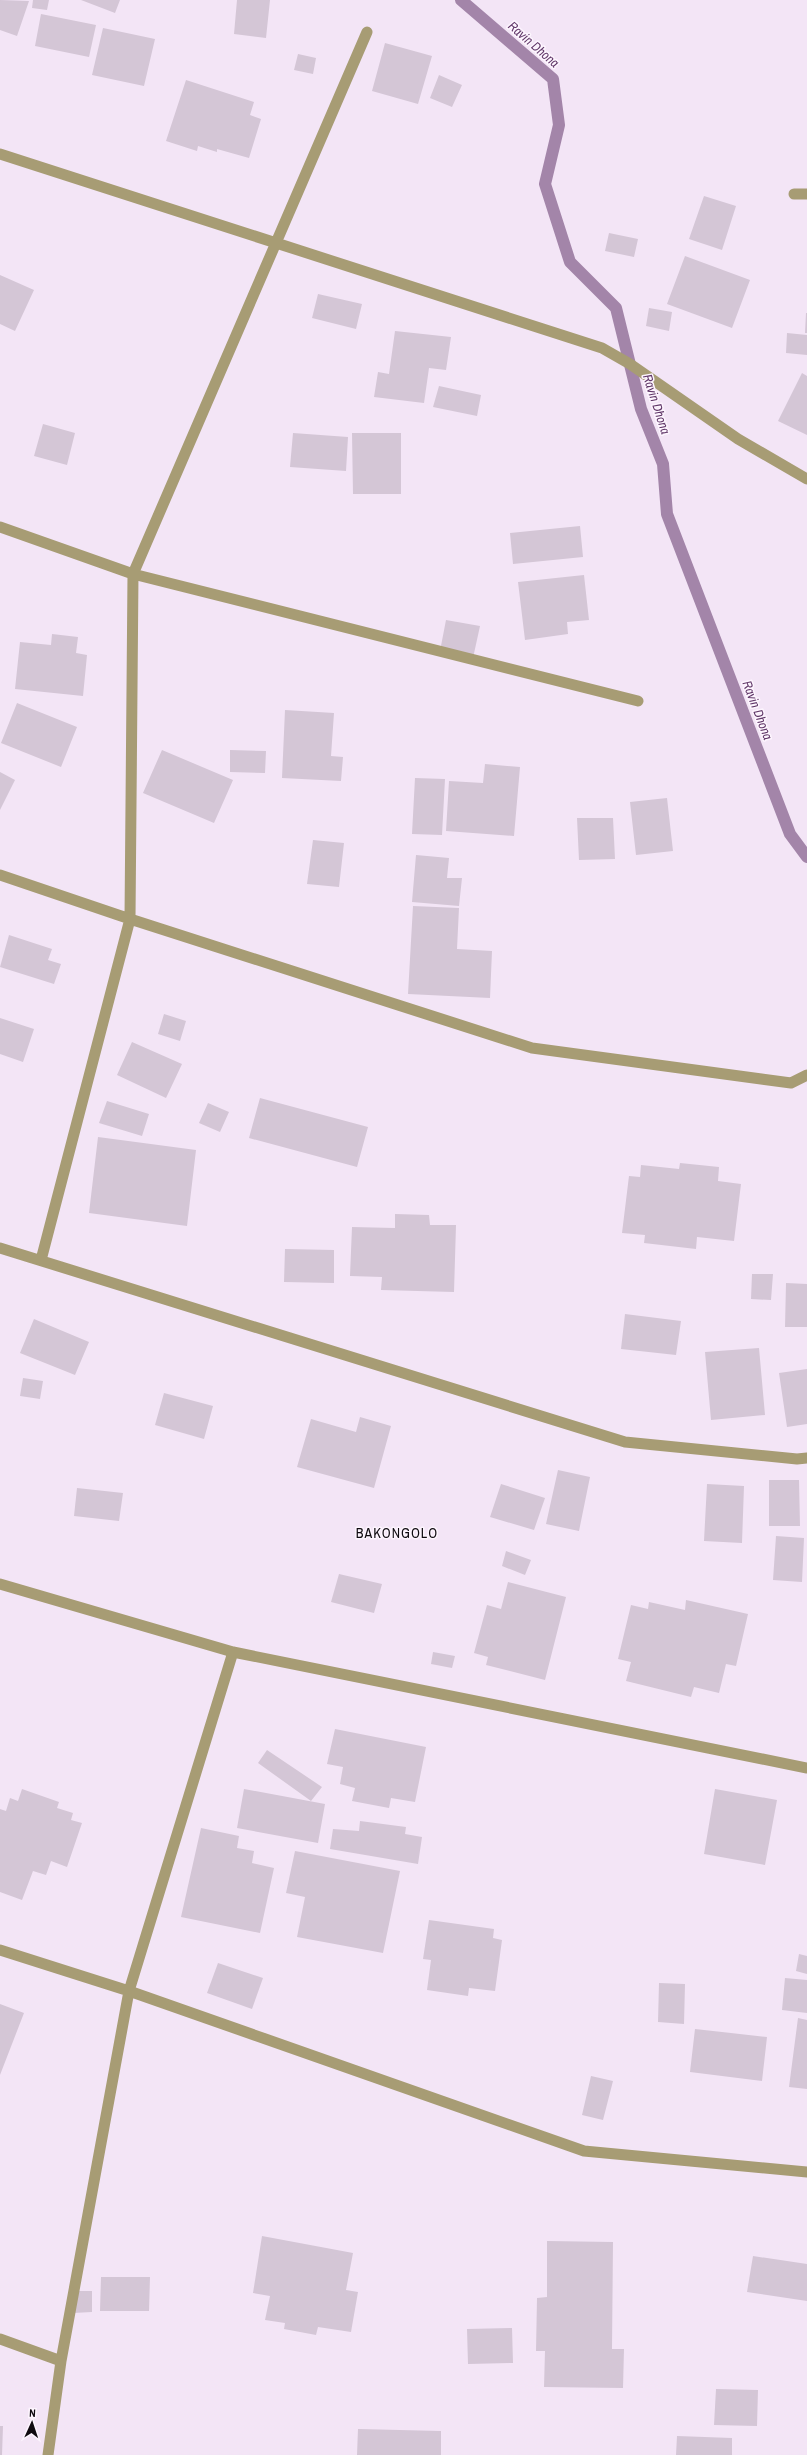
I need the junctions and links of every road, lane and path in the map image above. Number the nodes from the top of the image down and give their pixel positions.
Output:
1 (367, 32) dead end
2 (0, 154) edge
3 (794, 194) dead end
4 (807, 194) edge
5 (277, 243) junction
6 (807, 479) edge
7 (0, 527) edge
8 (133, 574) junction
9 (638, 701) dead end
10 (0, 874) edge
11 (130, 919) junction
12 (807, 1074) edge
13 (0, 1248) edge
14 (41, 1260) junction
15 (807, 1458) edge
16 (0, 1584) edge
17 (233, 1652) junction
18 (807, 1768) edge
19 (0, 1950) edge
20 (129, 1991) junction
21 (807, 2172) edge
22 (0, 2338) edge
23 (61, 2361) junction
24 (48, 2455) edge

1 - 5 street
2 - 5 street
3 - 4 street
5 - 6 street
5 - 8 street
7 - 8 street
8 - 9 street
8 - 11 street
10 - 11 street
11 - 12 street
11 - 14 street
13 - 14 street
14 - 15 street
16 - 17 street
17 - 18 street
17 - 20 street
19 - 20 street
20 - 21 street
20 - 23 street
22 - 23 street
23 - 24 street

